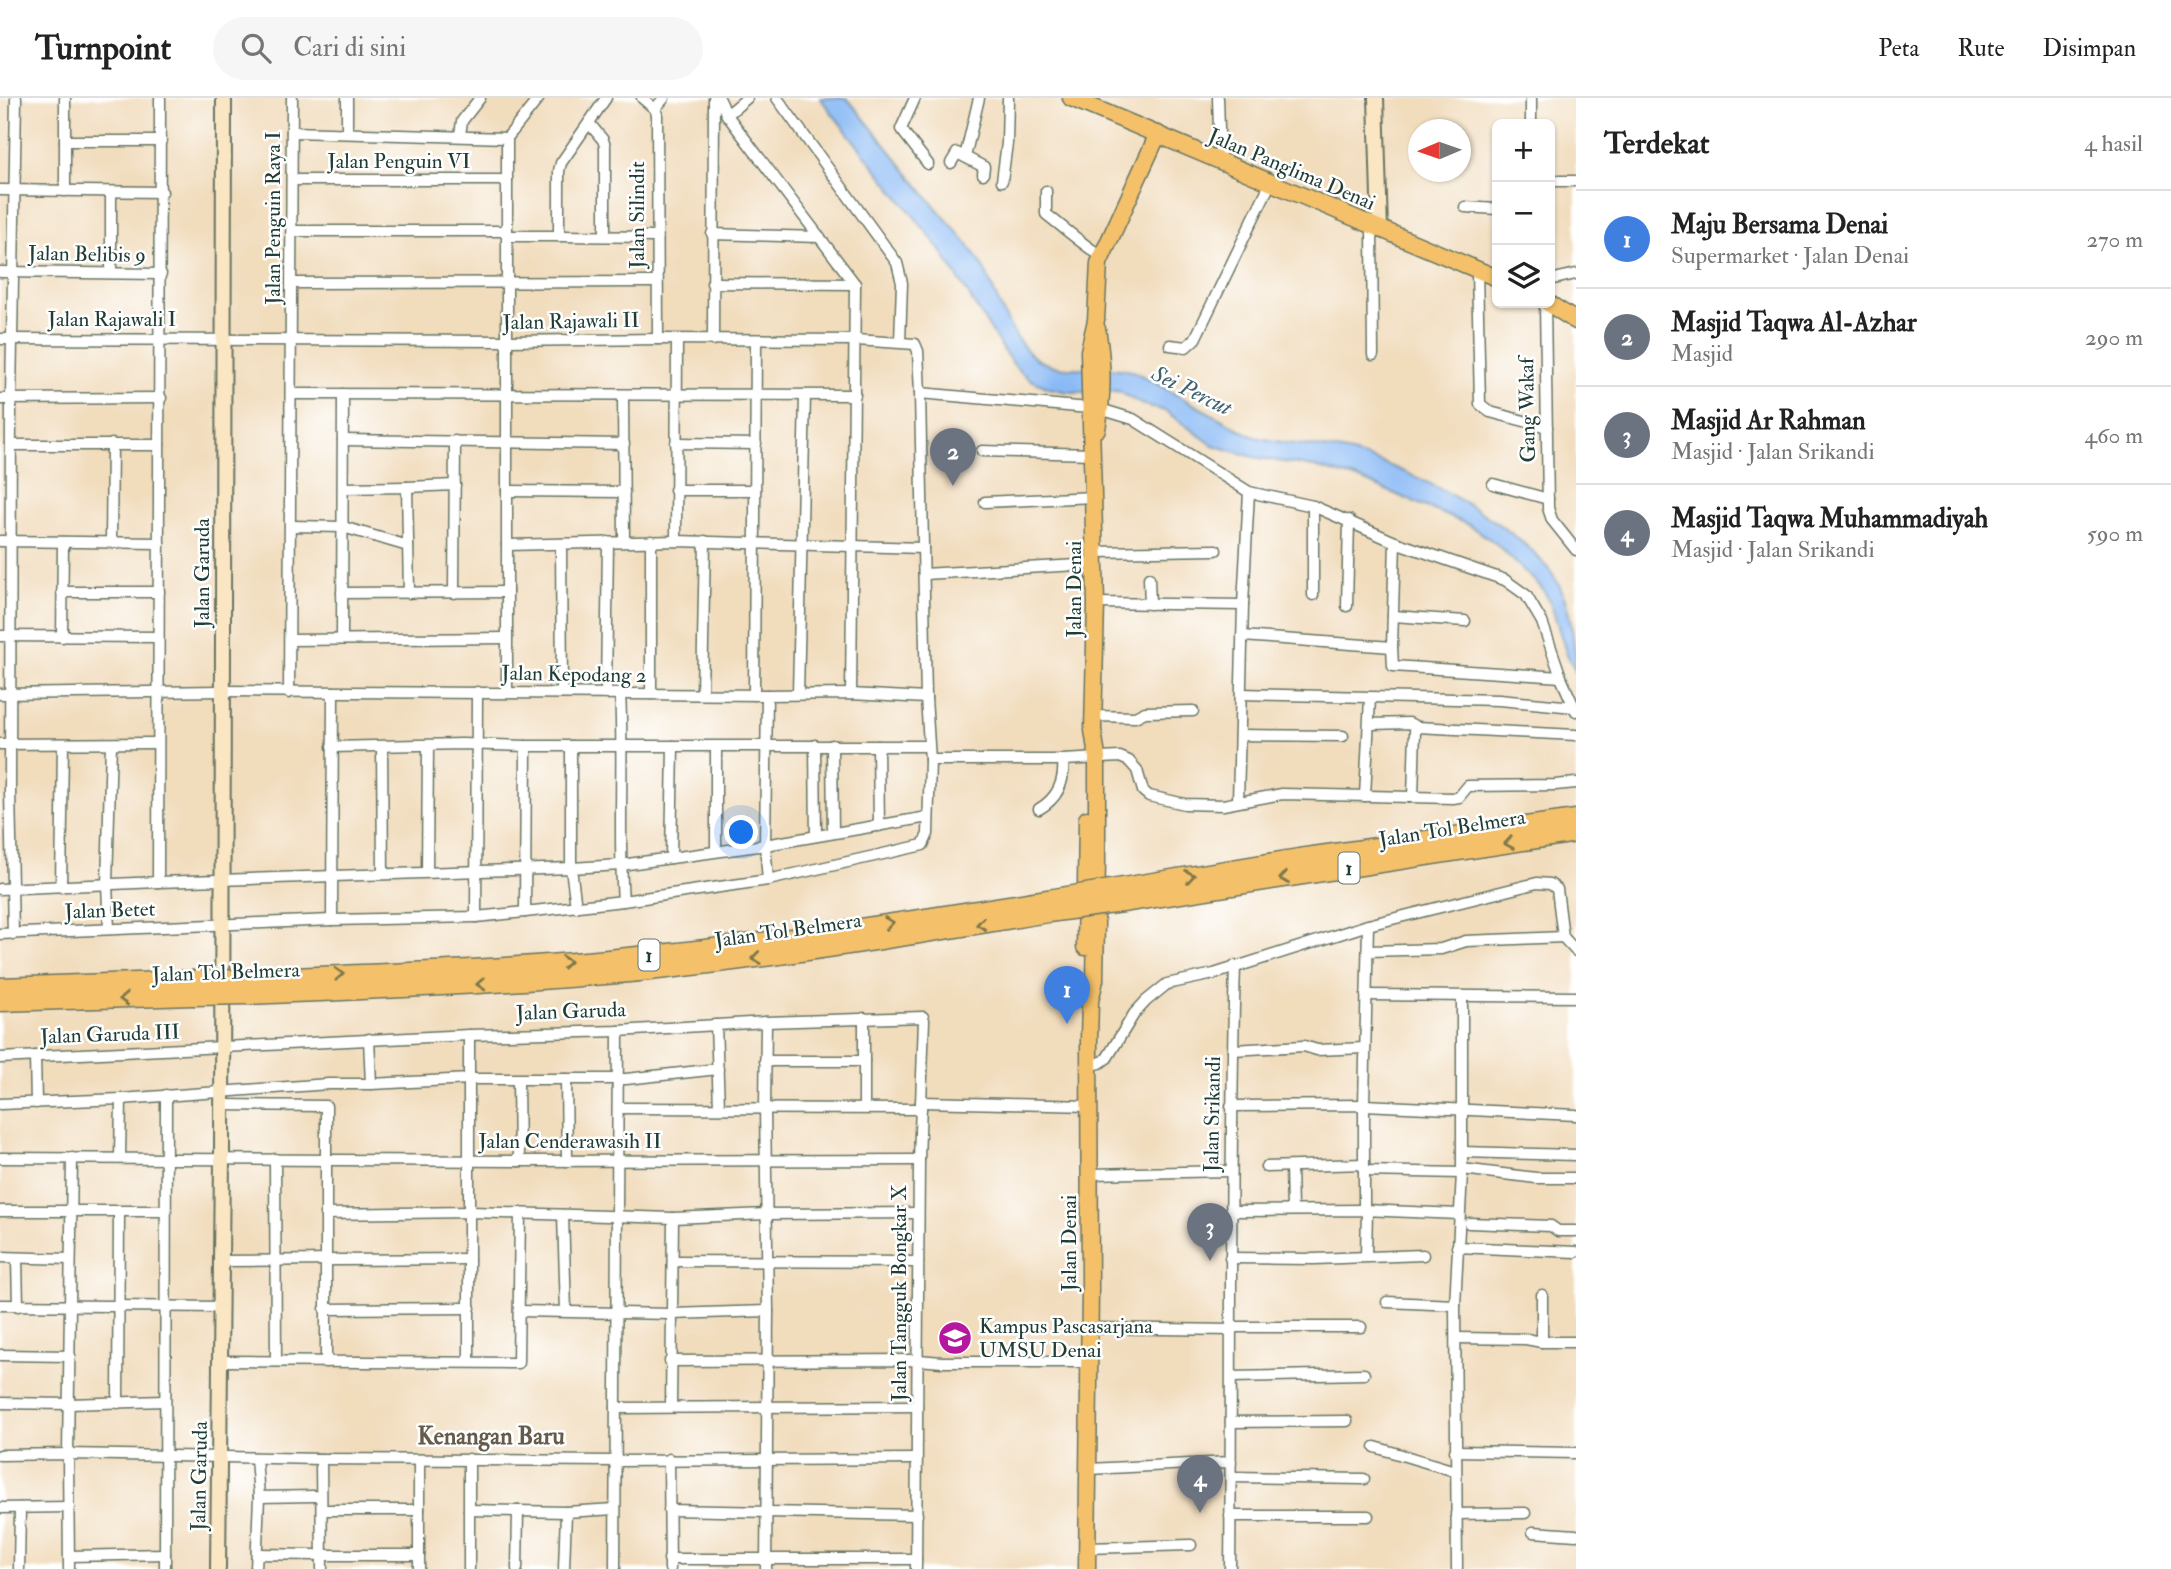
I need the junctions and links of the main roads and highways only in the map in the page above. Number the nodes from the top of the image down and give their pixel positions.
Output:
1 (1071, 98) edge
2 (1158, 134) junction
3 (1492, 276) edge
4 (1555, 308) edge
5 (1576, 321) edge
6 (1576, 819) edge
7 (1576, 832) edge
8 (1122, 895) junction
9 (0, 987) edge
10 (191, 988) junction
11 (0, 1002) edge
12 (1087, 1569) edge

1 - 2 main road, Jalan Panglima Denai
2 - 3 main road, Jalan Panglima Denai
2 - 12 main road, Jalan Denai
4 - 5 main road
8 -> 6 highway, Jalan Tol Belmera / 1
7 -> 8 highway, Jalan Tol Belmera / 1
8 - 10 highway, Jalan Tol Belmera / 1, bridge
9 - 10 highway, Jalan Tol Belmera / 1
10 -> 11 highway, Jalan Tol Belmera / 1

